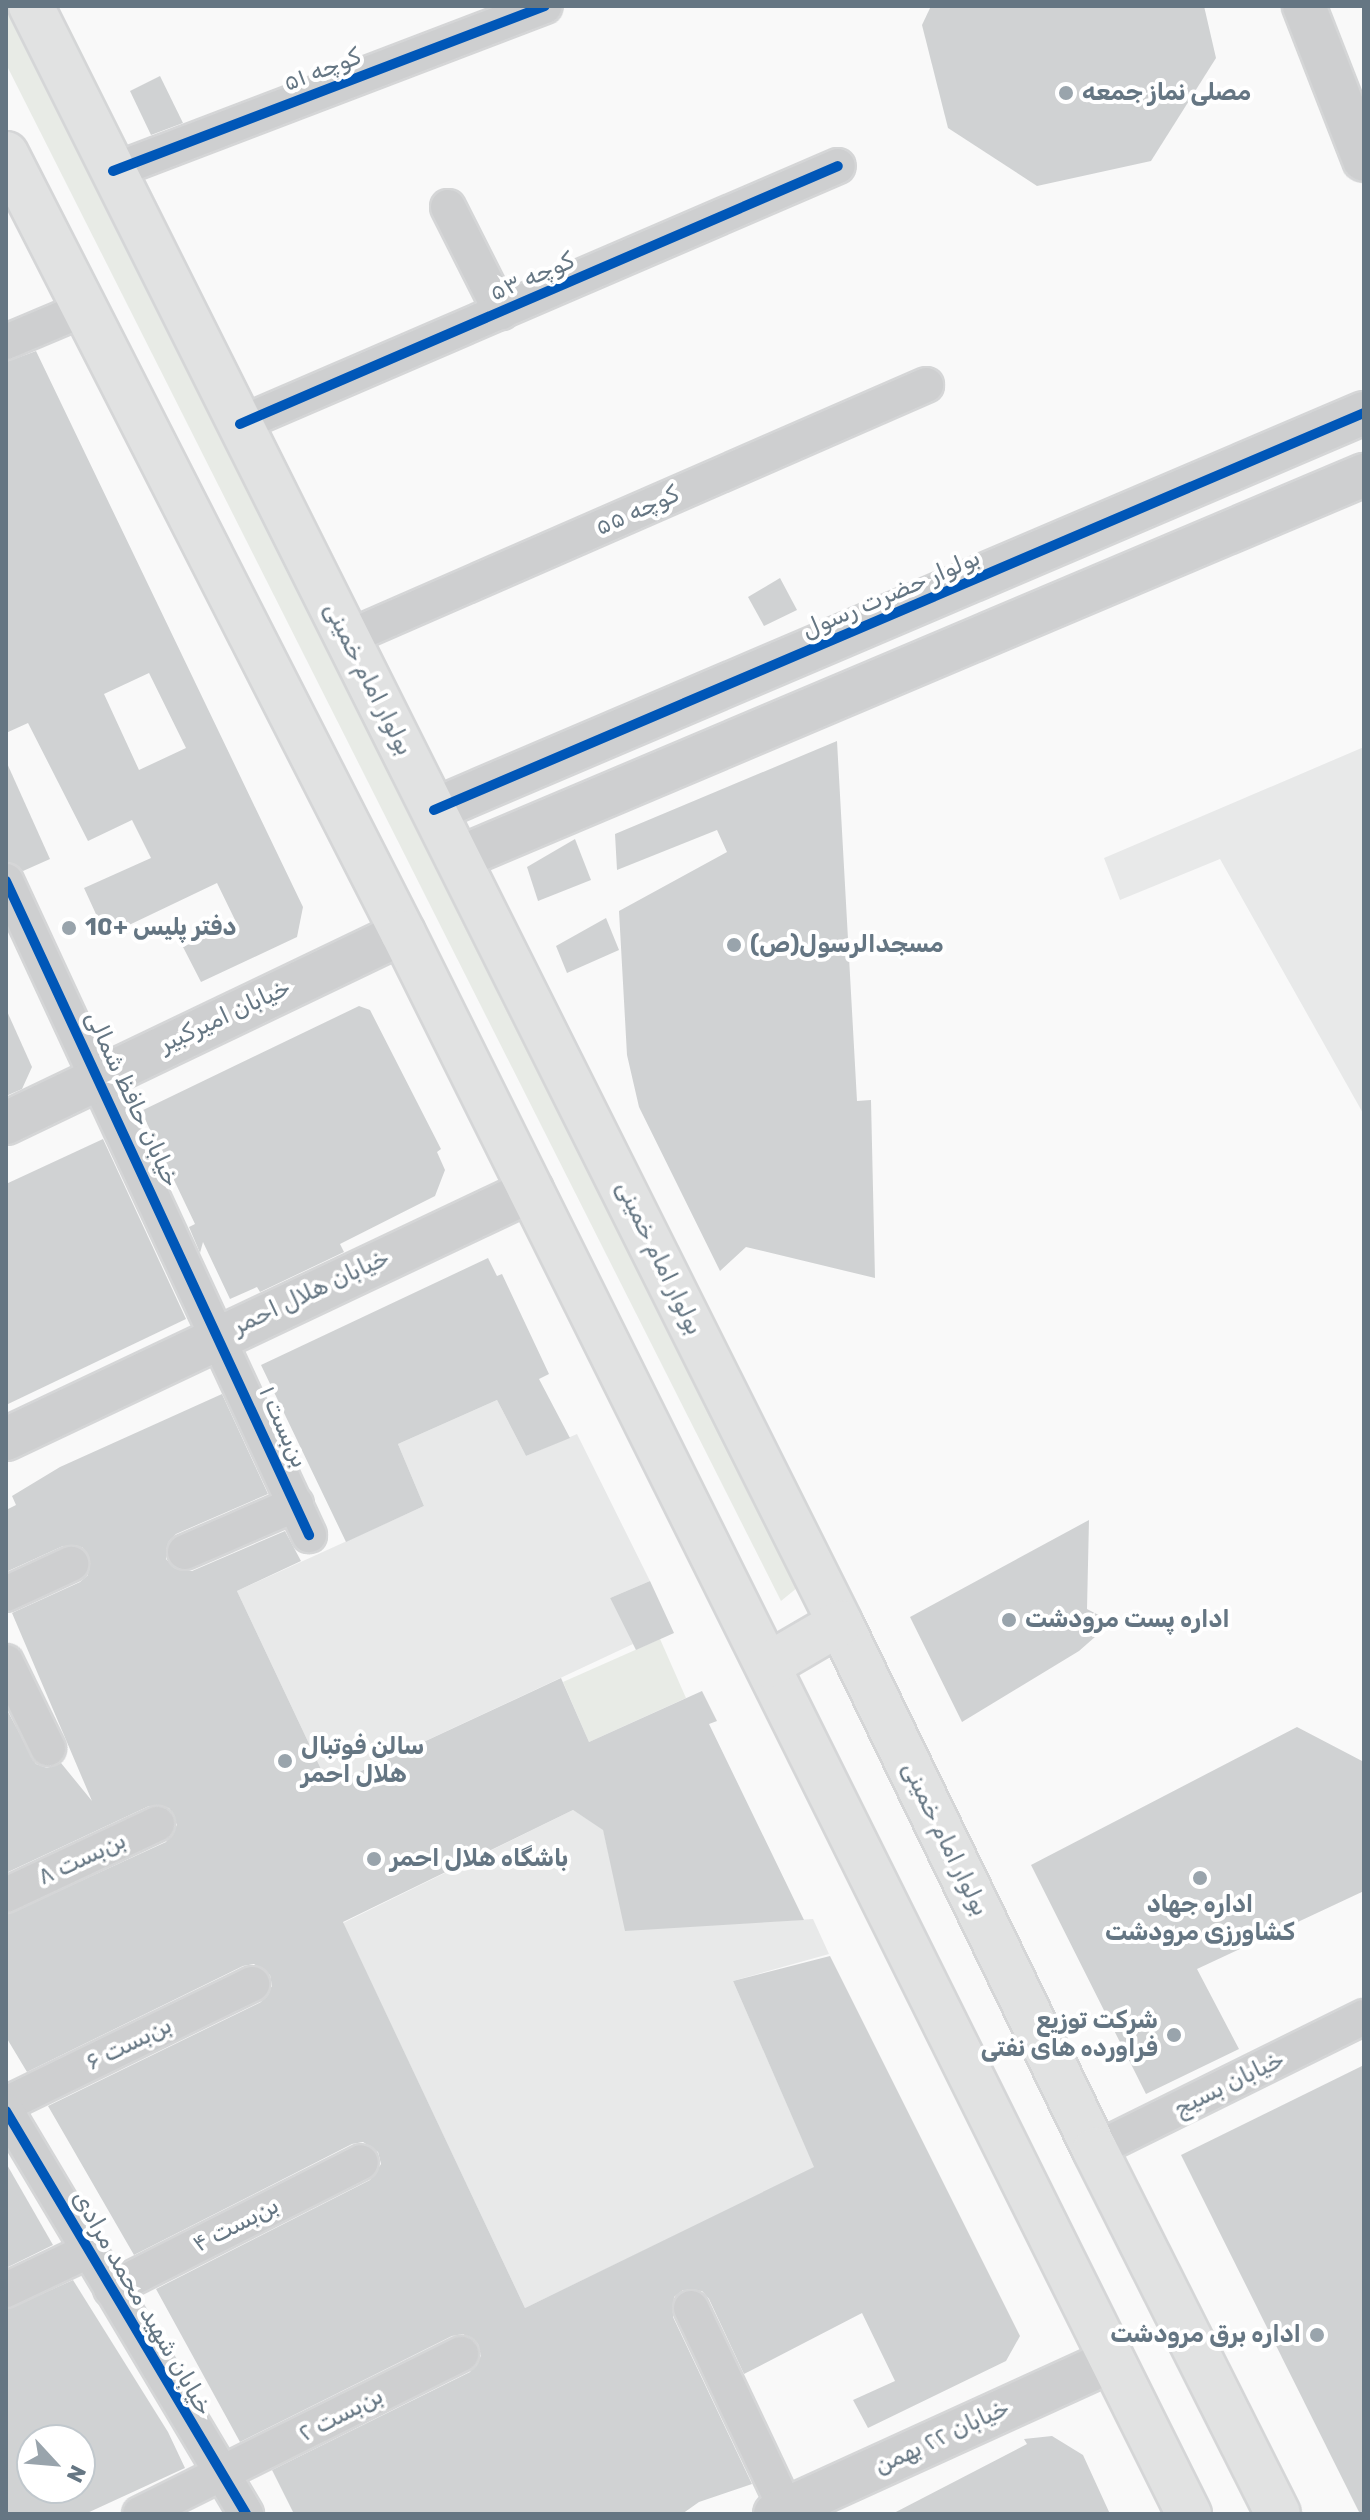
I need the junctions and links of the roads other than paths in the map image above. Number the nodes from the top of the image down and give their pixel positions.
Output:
1 (545, 6) edge
2 (1304, 6) edge
3 (43, 10) edge
4 (6, 154) edge
5 (1364, 160) edge
6 (838, 166) dead end
7 (113, 171) junction
8 (448, 207) dead end
9 (84, 309) junction
10 (501, 312) junction
11 (6, 342) edge
12 (926, 385) dead end
13 (1364, 413) edge
14 (240, 424) junction
15 (1364, 475) edge
16 (347, 638) junction
17 (484, 789) junction
18 (434, 810) junction
19 (503, 840) junction
20 (459, 858) junction
21 (6, 881) edge
22 (403, 933) junction
23 (99, 1075) junction
24 (6, 1123) edge
25 (532, 1190) junction
26 (221, 1335) junction
27 (6, 1439) edge
28 (296, 1504) junction
29 (309, 1535) dead end
30 (185, 1552) dead end
31 (71, 1564) dead end
32 (6, 1594) edge
33 (840, 1623) junction
34 (6, 1662) edge
35 (768, 1665) junction
36 (48, 1748) dead end
37 (157, 1824) dead end
38 (6, 1895) edge
39 (252, 1984) dead end
40 (1364, 2017) edge
41 (6, 2104) edge
42 (6, 2111) edge
43 (1095, 2150) junction
44 (361, 2162) dead end
45 (88, 2251) junction
46 (111, 2289) junction
47 (6, 2290) edge
48 (691, 2308) dead end
49 (461, 2354) dead end
50 (1110, 2361) junction
51 (221, 2476) junction
52 (780, 2511) edge
53 (140, 2514) edge
54 (246, 2514) edge
55 (1189, 2514) edge
56 (1278, 2514) edge

1 - 7 street, کوچه ۵۱
2 - 5 street
3 - 7 main road, بولوار امام خمینی
4 - 9 main road
6 - 10 street, کوچه ۵۳
7 - 14 main road, بولوار امام خمینی
8 - 10 street
9 - 11 street
9 - 22 main road
10 - 14 street, کوچه ۵۳
12 - 16 street, کوچه ۵۵
13 - 17 street, بولوار حضرت رسول
14 - 16 main road, بولوار امام خمینی
15 - 19 street
16 - 18 main road, بولوار امام خمینی
17 - 18 street, بولوار حضرت رسول
17 - 19 street
18 - 20 main road, بولوار امام خمینی
19 - 20 street
20 - 33 main road, بولوار امام خمینی
21 - 23 street, خیابان حافظ شمالی
22 - 23 street, خیابان امیرکبیر
22 - 25 main road
23 - 24 street, خیابان امیرکبیر
23 - 26 street, خیابان حافظ شمالی
25 - 26 street, خیابان هلال احمر
25 - 35 main road
26 - 27 street, خیابان هلال احمر
26 - 28 street, بن‌بست ۱
28 - 29 street, بن‌بست ۱
28 - 30 street
31 - 32 street
33 - 35 main road
33 - 43 main road, بولوار امام خمینی
34 - 36 street
35 - 50 main road
37 - 38 street, بن‌بست ۸
39 - 41 street, بن‌بست ۶
40 - 43 street, خیابان بسیج
42 - 45 street, خیابان شهید محمد مرادی
43 - 56 main road, بولوار امام خمینی
44 - 46 street, بن‌بست ۴
45 - 46 street, خیابان شهید محمد مرادی
45 - 47 street
46 - 51 street, خیابان شهید محمد مرادی
48 - 52 street
49 - 51 street, بن‌بست ۲
50 - 52 street, خیابان ۲۲ بهمن
50 - 55 main road
51 - 53 street, بن‌بست ۲
51 - 54 street, خیابان شهید محمد مرادی

